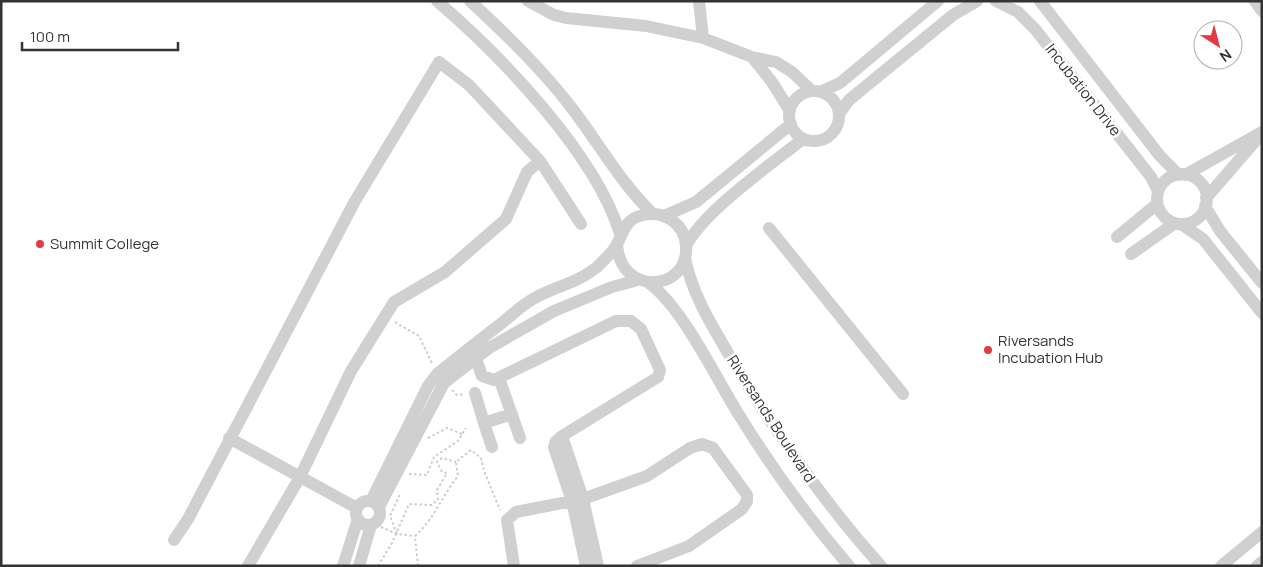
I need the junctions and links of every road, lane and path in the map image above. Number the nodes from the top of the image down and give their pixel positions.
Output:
1 (437, 1) edge
2 (470, 1) edge
3 (528, 1) edge
4 (699, 1) edge
5 (938, 1) edge
6 (977, 1) edge
7 (996, 1) edge
8 (1040, 1) edge
9 (1255, 1) edge
10 (1262, 11) edge
11 (703, 38) junction
12 (752, 56) junction
13 (816, 92) junction
14 (790, 110) junction
15 (839, 114) junction
16 (790, 124) junction
17 (1262, 133) edge
18 (803, 138) junction
19 (540, 161) junction
20 (1182, 175) junction
21 (1158, 191) junction
22 (1206, 202) junction
23 (1157, 204) junction
24 (658, 214) junction
25 (581, 224) dead end
26 (1178, 224) junction
27 (769, 228) dead end
28 (1118, 237) dead end
29 (619, 239) junction
30 (686, 252) junction
31 (1131, 254) dead end
32 (644, 281) junction
33 (1262, 283) edge
34 (547, 292) junction
35 (554, 311) junction
36 (1262, 313) edge
37 (388, 315) junction
38 (473, 353) junction
39 (440, 378) junction
40 (499, 378) junction
41 (475, 393) joint
42 (903, 394) dead end
43 (512, 414) junction
44 (484, 423) junction
45 (466, 428) dead end
46 (462, 434) junction
47 (229, 438) junction
48 (520, 438) dead end
49 (426, 440) dead end
50 (492, 447) dead end
51 (456, 462) junction
52 (413, 466) dead end
53 (300, 477) junction
54 (401, 491) dead end
55 (578, 500) junction
56 (375, 504) junction
57 (358, 514) junction
58 (507, 520) junction
59 (373, 524) junction
60 (1262, 532) edge
61 (397, 534) junction
62 (415, 536) junction
63 (174, 540) dead end
64 (1262, 562) edge
65 (248, 566) edge
66 (342, 566) edge
67 (359, 566) edge
68 (378, 566) edge
69 (418, 566) edge
70 (514, 566) edge
71 (586, 566) edge
72 (598, 566) edge
73 (637, 566) edge
74 (849, 566) edge
75 (881, 566) edge
76 (1220, 566) edge
77 (1257, 566) edge

1 - 29 street
2 - 24 street
3 - 11 street
4 - 11 street
5 - 13 street
6 - 15 street
7 - 21 street, Incubation Drive
8 - 20 street, Incubation Drive
9 - 10 street
11 - 12 street
12 - 13 street
12 - 14 street
13 - 14 street
13 - 15 street
14 - 16 street
15 - 18 street
16 - 18 street
16 - 24 street
17 - 20 street
17 - 22 street
18 - 30 street
19 - 25 street
19 - 37 street
19 - 47 street
20 - 21 street
20 - 22 street
21 - 23 street
22 - 26 street
22 - 33 street
23 - 26 street
23 - 28 street
24 - 29 street
24 - 30 street
26 - 31 street
26 - 36 street
27 - 42 street
29 - 32 street
29 - 34 street
30 - 32 street
30 - 75 street, Riversands Boulevard
32 - 35 street
32 - 74 street, Riversands Boulevard
34 - 35 street
34 - 38 street
35 - 38 street
37 - 39 path
37 - 53 street
38 - 39 street
38 - 40 street
39 - 41 path
39 - 56 street
40 - 43 street
40 - 55 street
41 - 44 street
43 - 44 street
43 - 48 street
44 - 50 street
45 - 46 path
46 - 49 path
46 - 52 path
47 - 53 street
47 - 63 street
51 - 58 path
51 - 61 path
51 - 62 path
53 - 57 street
53 - 65 street
54 - 61 path
55 - 58 street
55 - 71 street
55 - 72 street
55 - 73 street
56 - 57 street
56 - 59 street
57 - 59 street
57 - 66 street
58 - 70 street
59 - 61 path
59 - 67 street
60 - 76 street
61 - 62 path
61 - 68 path
62 - 69 path
64 - 77 street

